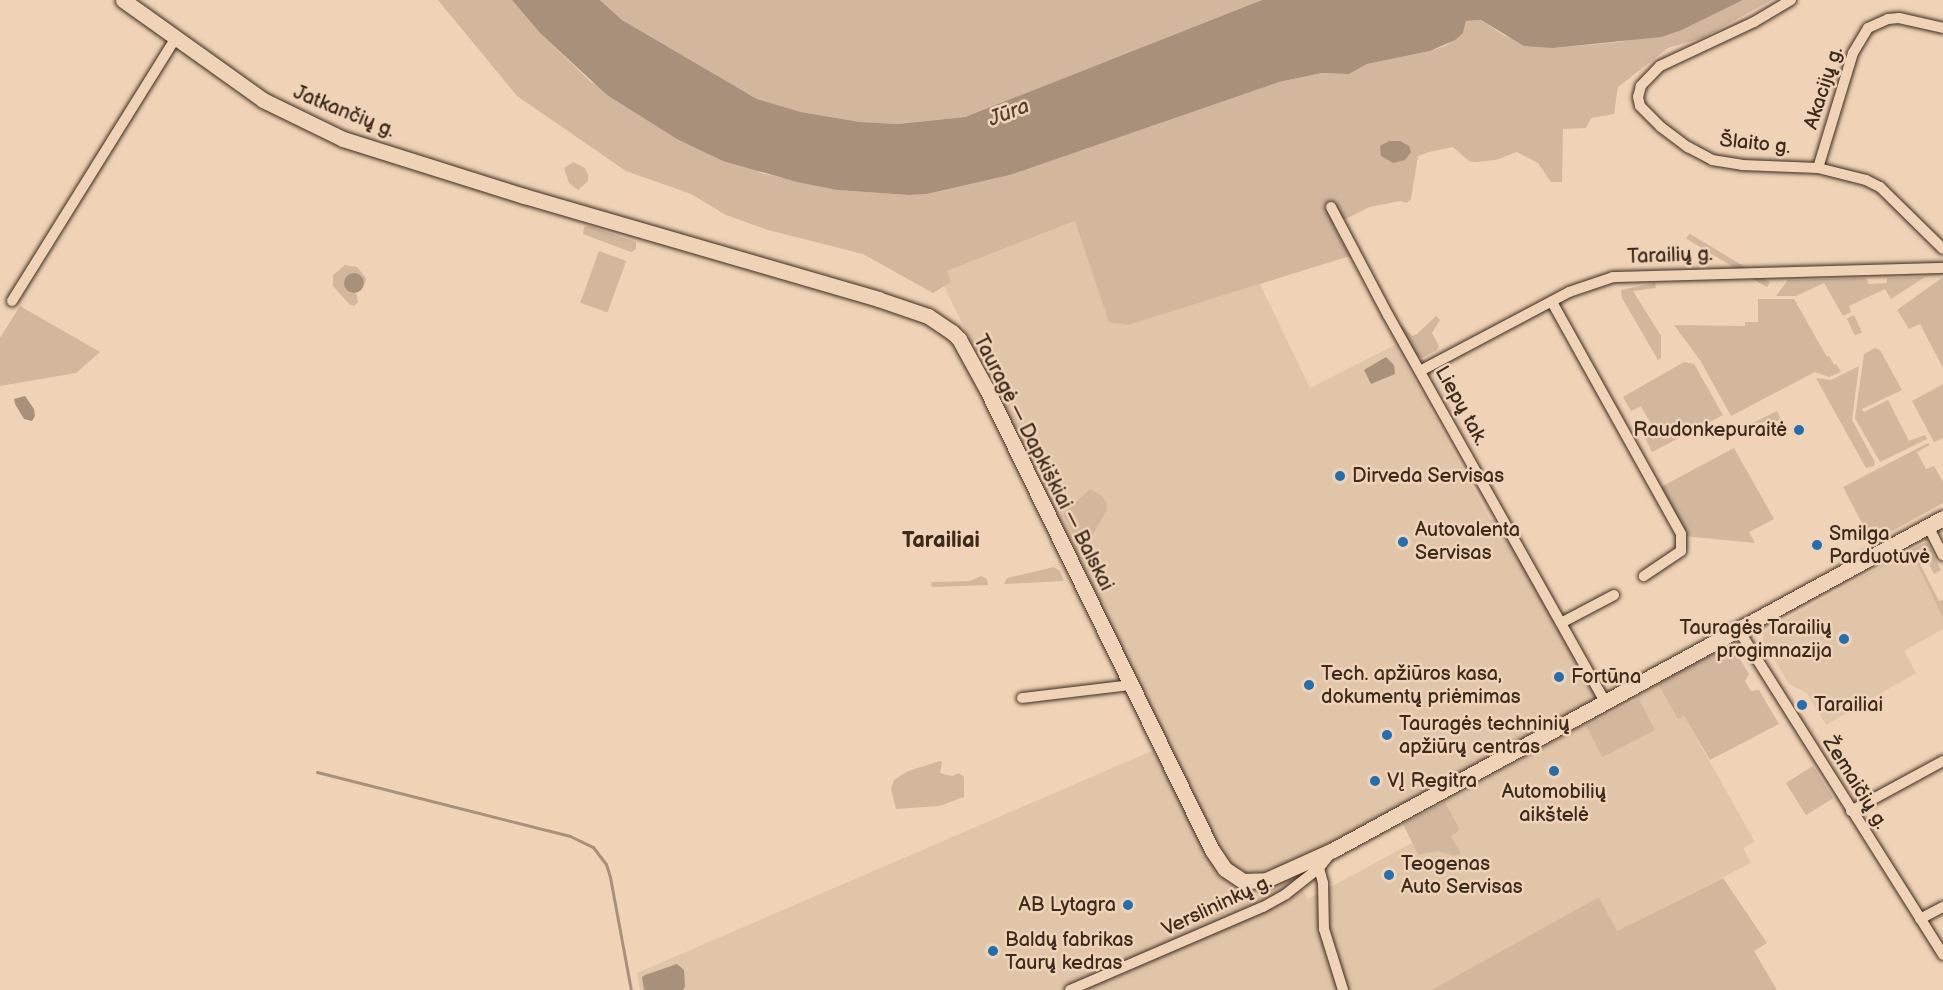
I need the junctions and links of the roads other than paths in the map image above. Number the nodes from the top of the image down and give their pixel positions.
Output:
1 (123, 0) edge
2 (1791, 0) edge
3 (1943, 28) edge
4 (175, 39) junction
5 (1818, 168) junction
6 (1331, 207) dead end
7 (576, 211) joint
8 (1943, 249) edge
9 (1943, 268) edge
10 (12, 300) dead end
11 (1552, 302) junction
12 (1420, 371) junction
13 (1943, 518) edge
14 (1928, 526) junction
15 (1943, 555) edge
16 (1644, 576) dead end
17 (1614, 594) dead end
18 (1561, 622) junction
19 (1738, 629) junction
20 (1131, 685) junction
21 (1022, 699) dead end
22 (1605, 702) junction
23 (1943, 761) edge
24 (1851, 811) junction
25 (1333, 850) junction
26 (1319, 868) junction
27 (1943, 907) edge
28 (1920, 920) junction
29 (1943, 955) edge
30 (1070, 990) edge
31 (1342, 990) edge

1 - 4 main road, Jatkančių g.
2 - 5 street, Šlaito g.
3 - 5 street, Akacijų g.
4 - 7 main road, Jatkančių g.
4 - 10 street
5 - 8 street, Šlaito g.
6 - 12 street, Liepų tak.
7 - 20 main road, Tauragė — Dapkiškiai — Balskai
9 - 11 street, Tarailių g.
11 - 12 street, Tarailių g.
11 - 16 street
12 - 18 street, Liepų tak.
13 - 14 main road
14 - 15 street
14 - 19 main road
17 - 18 street
18 - 22 street, Liepų tak.
19 - 22 main road
19 - 24 street, Žemaičių g.
20 - 21 street
20 - 25 main road, Tauragė — Dapkiškiai — Balskai
22 - 25 main road
23 - 24 street
24 - 28 street, Žemaičių g.
25 - 26 street, Verslininkų g.
26 - 30 street, Verslininkų g.
26 - 31 street
27 - 28 street
28 - 29 street, Žemaičių g.

